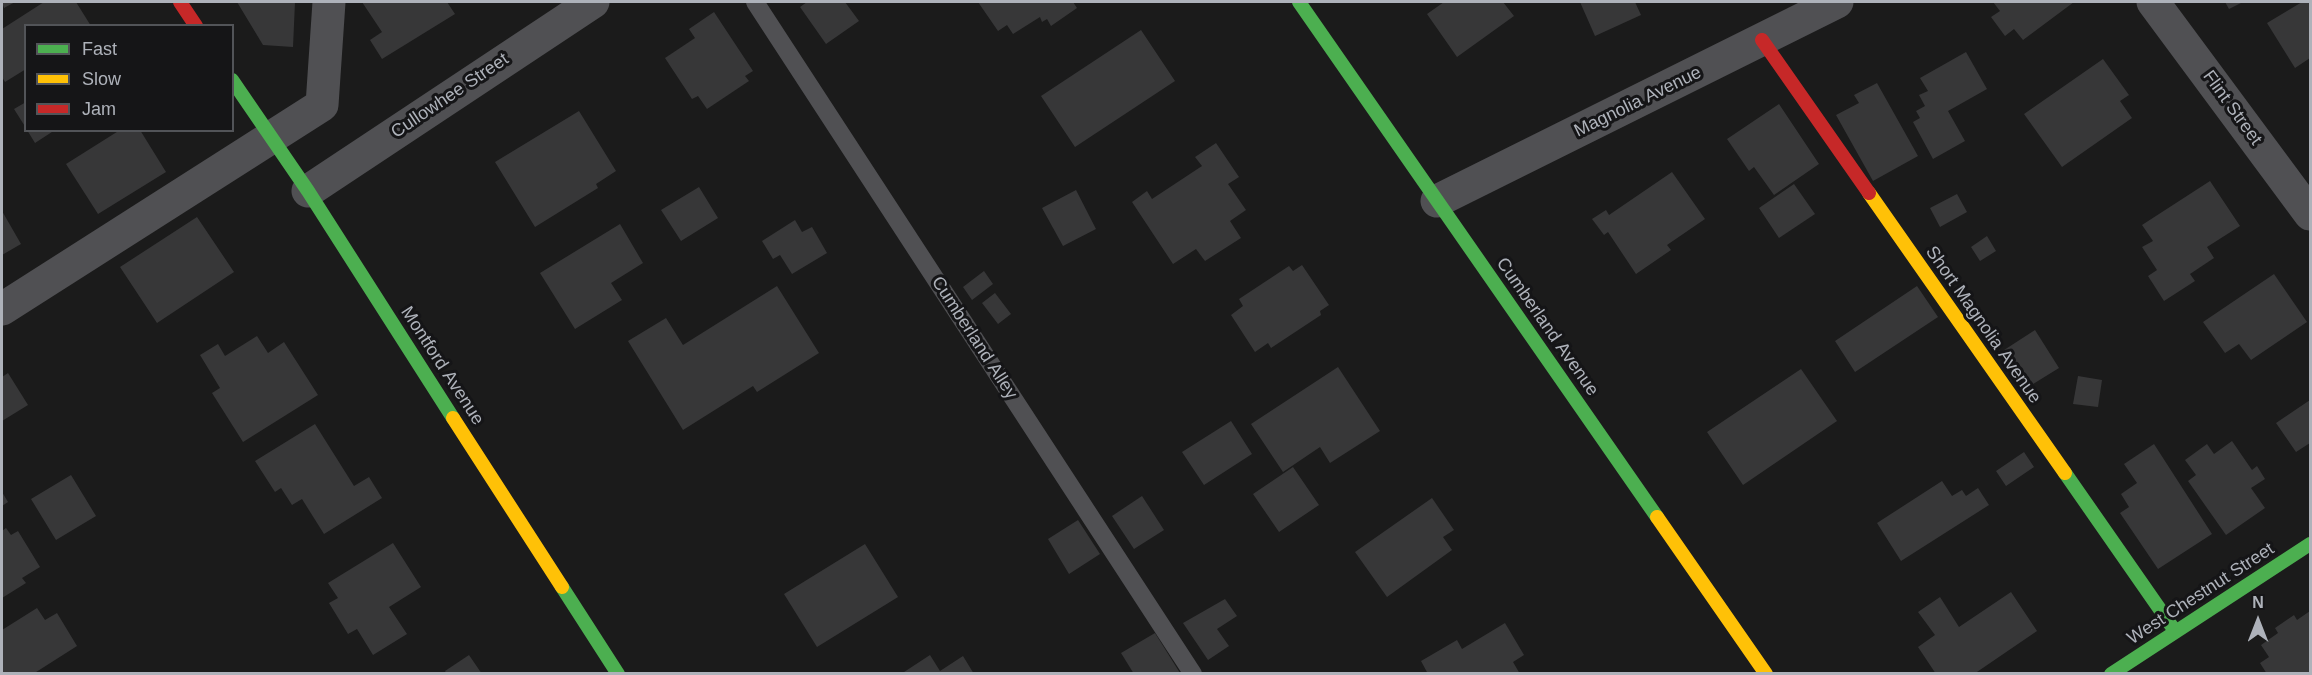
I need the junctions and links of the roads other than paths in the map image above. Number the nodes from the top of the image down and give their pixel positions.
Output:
1 (180, 2) edge
2 (329, 2) edge
3 (593, 2) edge
4 (755, 2) edge
5 (1299, 2) edge
6 (1837, 2) edge
7 (2154, 2) edge
8 (195, 24) edge
9 (1762, 40) junction
10 (234, 83) edge
11 (271, 137) junction
12 (308, 191) junction
13 (1437, 201) junction
14 (2310, 214) edge
15 (2, 309) edge
16 (2310, 544) edge
17 (2175, 632) junction
18 (618, 674) edge
19 (1193, 674) edge
20 (1766, 674) edge
21 (2111, 674) edge

1 - 8 street
2 - 11 street
3 - 12 street, Cullowhee Street
4 - 19 lane, Cumberland Alley
5 - 13 street, Cumberland Avenue
6 - 9 street, Magnolia Avenue
7 - 14 street, Flint Street
9 - 13 street, Magnolia Avenue
9 - 17 street, Short Magnolia Avenue
10 - 11 street, Montford Avenue
11 - 12 street, Montford Avenue
11 - 15 street
12 - 18 street, Montford Avenue
13 - 20 street, Cumberland Avenue
16 - 17 street, West Chestnut Street
17 - 21 street, West Chestnut Street

